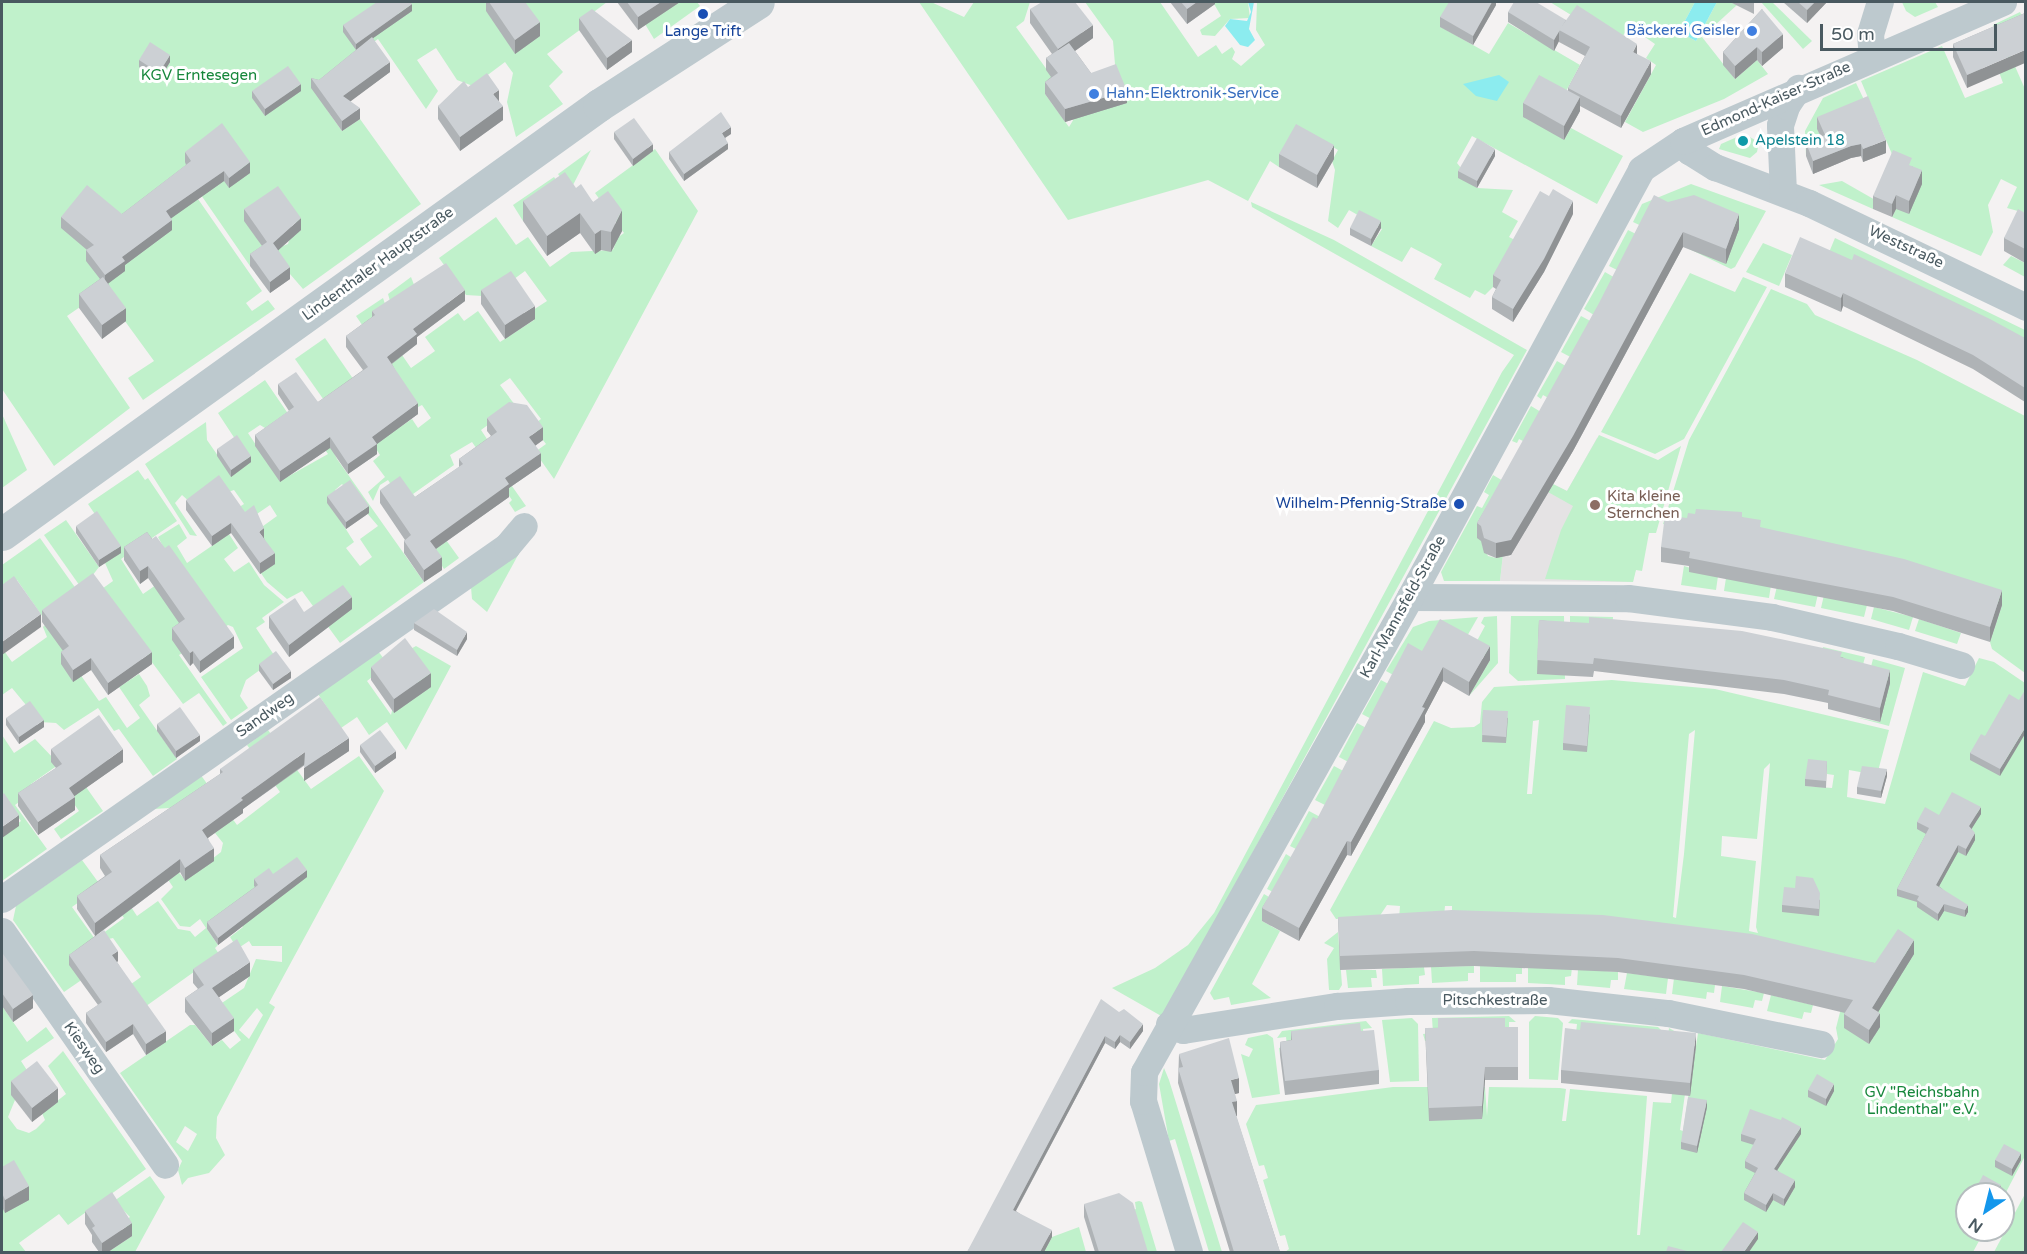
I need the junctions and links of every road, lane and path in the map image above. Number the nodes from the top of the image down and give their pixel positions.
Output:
1 (758, 2) edge
2 (1880, 2) edge
3 (2003, 2) edge
4 (1872, 57) junction
5 (1798, 88) junction
6 (1683, 141) junction
7 (1784, 192) junction
8 (2025, 307) edge
9 (524, 526) dead end
10 (2, 534) edge
11 (1410, 597) junction
12 (1961, 665) dead end
13 (2, 899) edge
14 (2, 931) edge
15 (1169, 1024) junction
16 (1821, 1044) dead end
17 (165, 1165) dead end
18 (1189, 1252) edge

1 - 10 street, Lindenthaler Hauptstraße
2 - 4 street
3 - 4 street, Edmond-Kaiser-Straße
4 - 5 street, Edmond-Kaiser-Straße
5 - 6 street, Edmond-Kaiser-Straße
5 - 7 street
6 - 7 street, Weststraße
6 - 11 street, Karl-Mannsfeld-Straße
7 - 8 street, Weststraße
9 - 13 street, Sandweg
11 - 12 street
11 - 15 street, Karl-Mannsfeld-Straße
14 - 17 street, Kiesweg
15 - 16 street, Pitschkestraße
15 - 18 street, Karl-Mannsfeld-Straße

